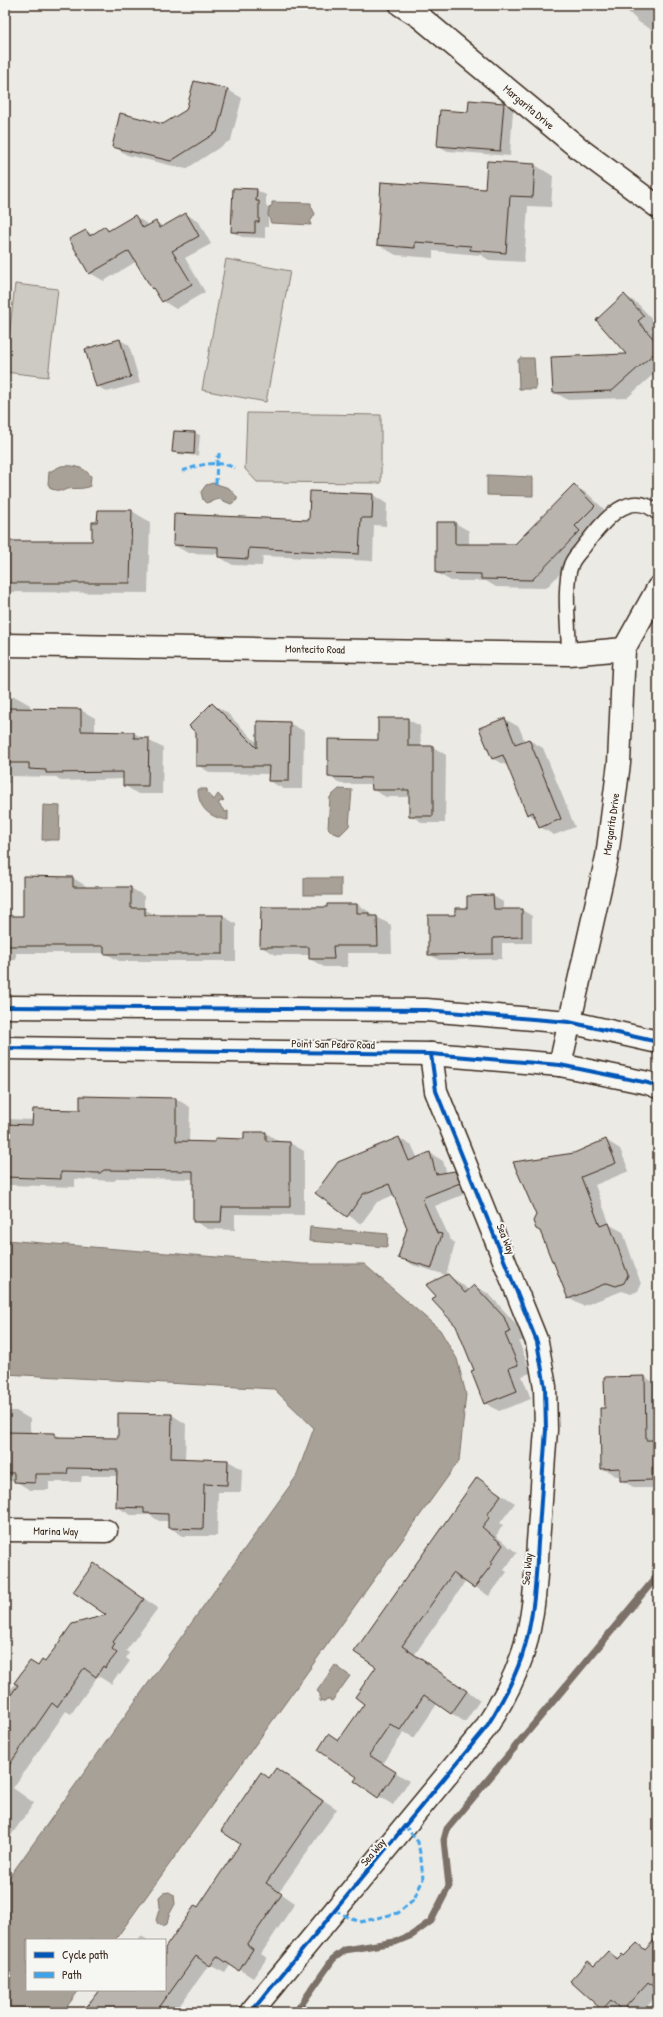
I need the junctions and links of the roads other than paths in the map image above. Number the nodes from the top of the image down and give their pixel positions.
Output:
1 (401, 5) edge
2 (658, 207) edge
3 (658, 514) edge
4 (658, 588) edge
5 (5, 645) edge
6 (624, 649) junction
7 (569, 654) junction
8 (5, 1007) edge
9 (569, 1022) junction
10 (658, 1042) edge
11 (5, 1048) edge
12 (431, 1054) junction
13 (560, 1065) junction
14 (658, 1086) edge
15 (5, 1530) edge
16 (106, 1532) dead end
17 (251, 2012) edge

1 - 2 street, Margarita Drive
3 - 7 lane
4 - 6 street, Margarita Drive
5 - 7 street, Montecito Road
6 - 7 street, Montecito Road
6 - 9 street, Margarita Drive
8 - 9 street
9 - 10 street
9 - 13 street, Margarita Drive
11 - 12 street, Point San Pedro Road
12 - 13 street, Point San Pedro Road
12 - 17 street, Sea Way
13 - 14 street, Point San Pedro Road
15 - 16 street, Marina Way

